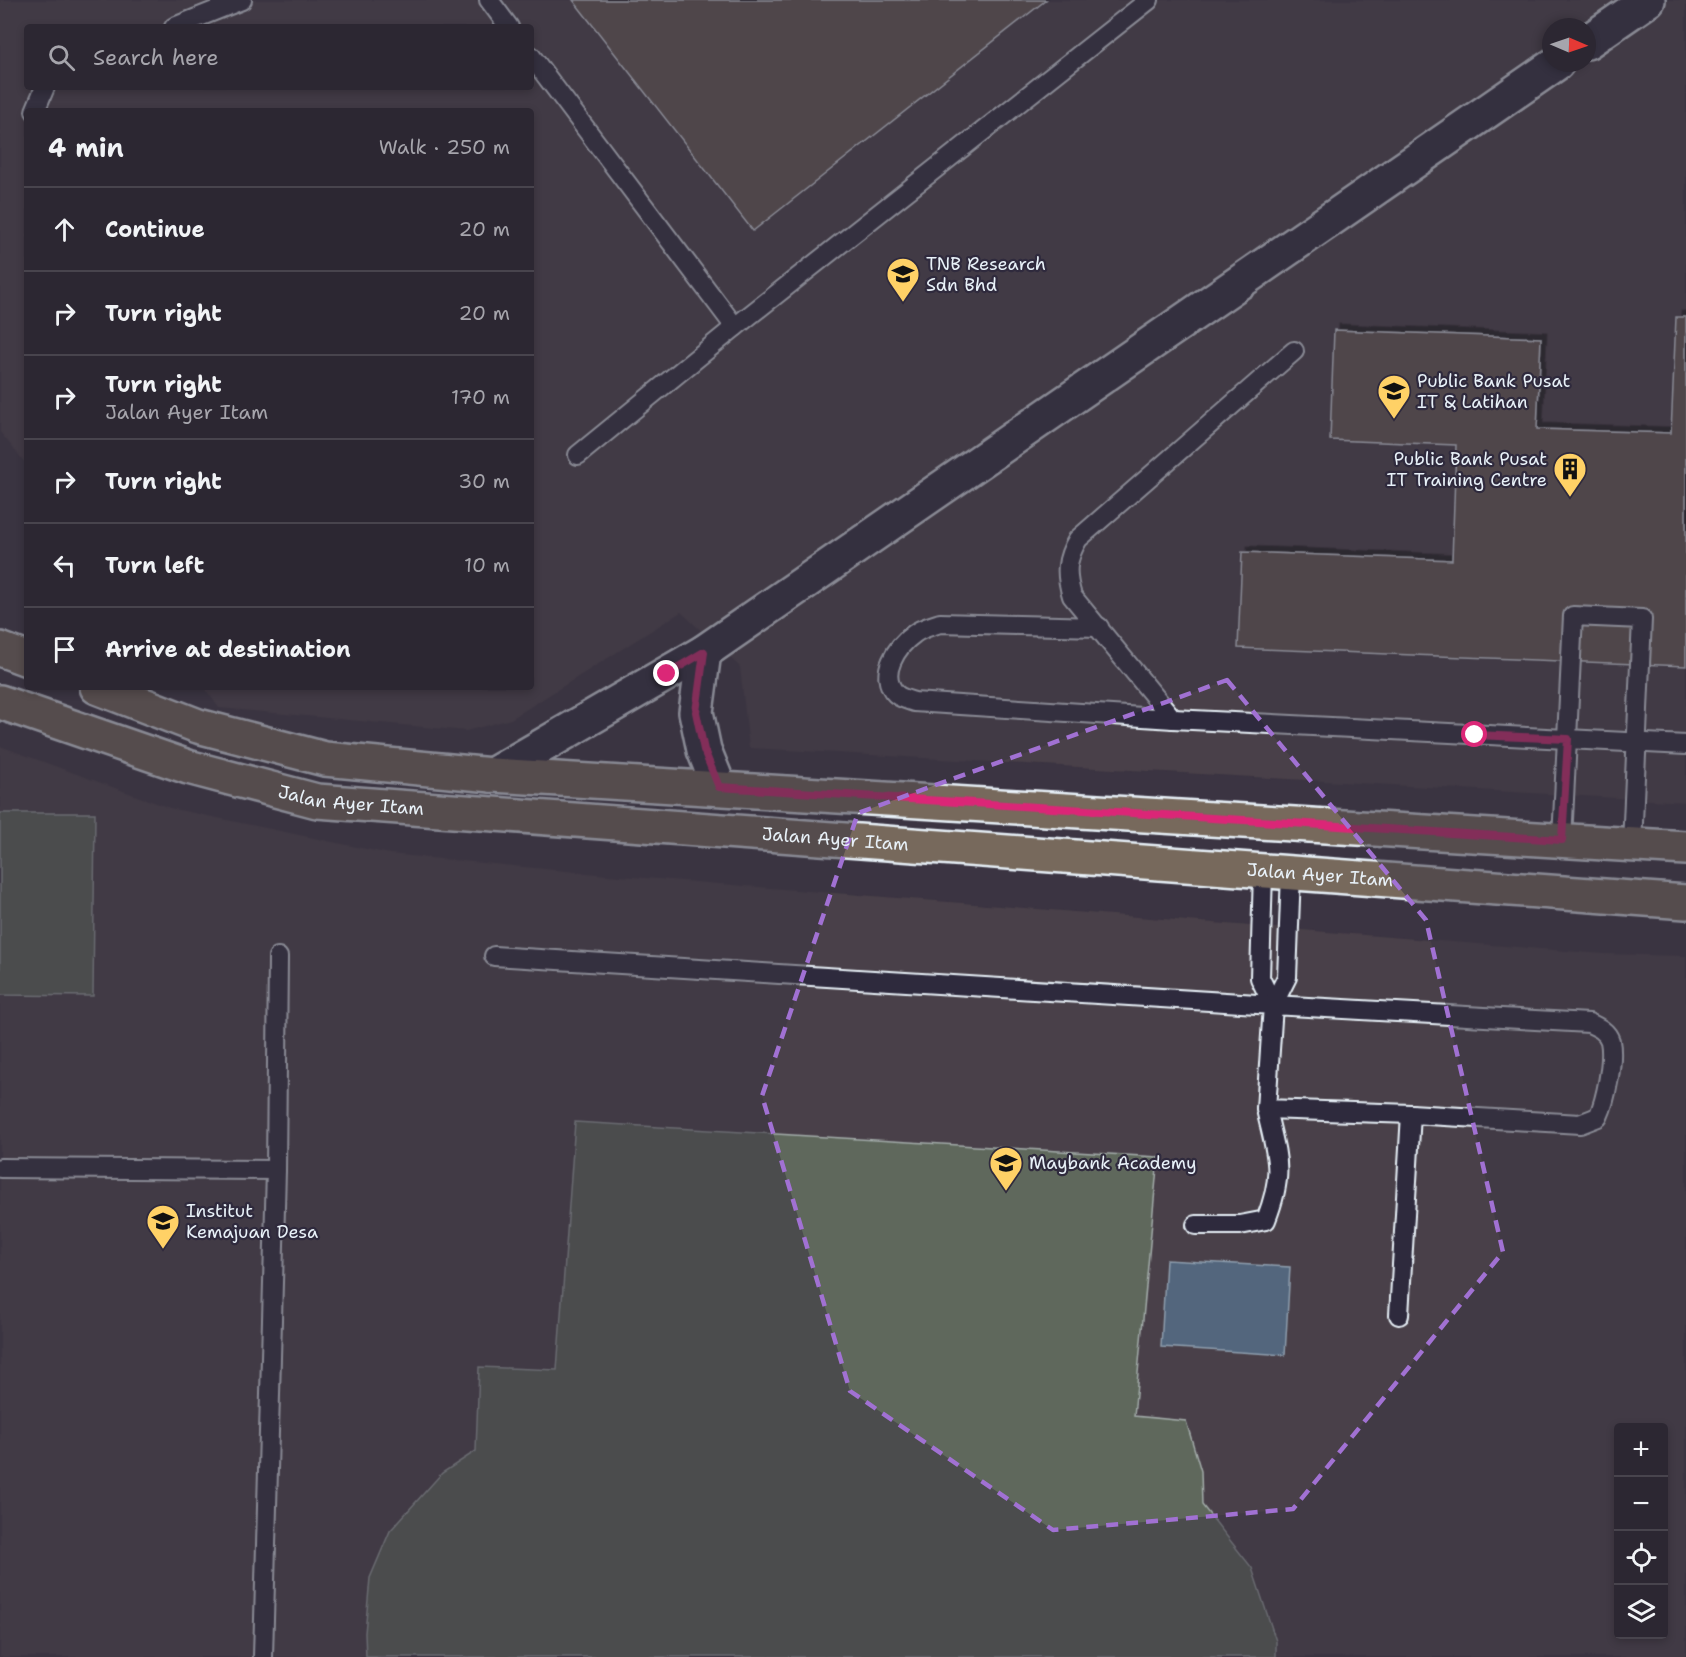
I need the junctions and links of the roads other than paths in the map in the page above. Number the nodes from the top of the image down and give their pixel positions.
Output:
1 (242, 0) edge
2 (489, 0) edge
3 (1149, 0) edge
4 (1648, 0) edge
5 (182, 24) edge
6 (507, 24) edge
7 (1596, 36) edge
8 (534, 60) edge
9 (1544, 72) edge
10 (44, 90) edge
11 (36, 108) edge
12 (735, 327) junction
13 (1294, 351) dead end
14 (578, 454) dead end
15 (1098, 627) junction
16 (0, 649) edge
17 (704, 652) junction
18 (24, 658) edge
19 (105, 690) edge
20 (0, 702) edge
21 (1173, 719) junction
22 (1568, 739) junction
23 (1637, 744) junction
24 (1686, 746) edge
25 (492, 775) junction
26 (719, 787) junction
27 (1562, 840) junction
28 (1632, 845) junction
29 (1686, 848) edge
30 (1277, 872) junction
31 (1686, 902) edge
32 (494, 956) dead end
33 (278, 957) dead end
34 (1273, 1005) junction
35 (1266, 1109) junction
36 (1411, 1114) junction
37 (0, 1168) edge
38 (276, 1170) junction
39 (1196, 1225) dead end
40 (1398, 1315) dead end
41 (263, 1657) edge

1 - 5 lane
2 - 6 lane
3 - 12 lane
4 - 7 street
8 - 12 lane
9 - 17 street
10 - 11 lane
12 - 14 lane
13 - 15 lane
15 - 21 lane
15 - 21 lane
16 - 18 main road
17 - 25 street
17 - 26 street
19 - 25 main road, Jalan Ayer Itam
20 - 30 main road, Jalan Ayer Itam
21 - 22 lane
22 - 23 lane
22 - 23 lane
22 - 27 lane
23 - 24 lane
23 - 28 lane
25 - 26 main road, Jalan Ayer Itam
26 - 27 main road, Jalan Ayer Itam
27 - 28 main road, Jalan Ayer Itam
28 - 29 main road, Jalan Ayer Itam
30 - 31 main road, Jalan Ayer Itam
30 - 34 lane
30 - 34 lane
32 - 34 lane
33 - 38 lane
34 - 35 lane
34 - 36 lane
35 - 36 lane
35 - 39 lane
36 - 40 lane
37 - 38 lane
38 - 41 lane

